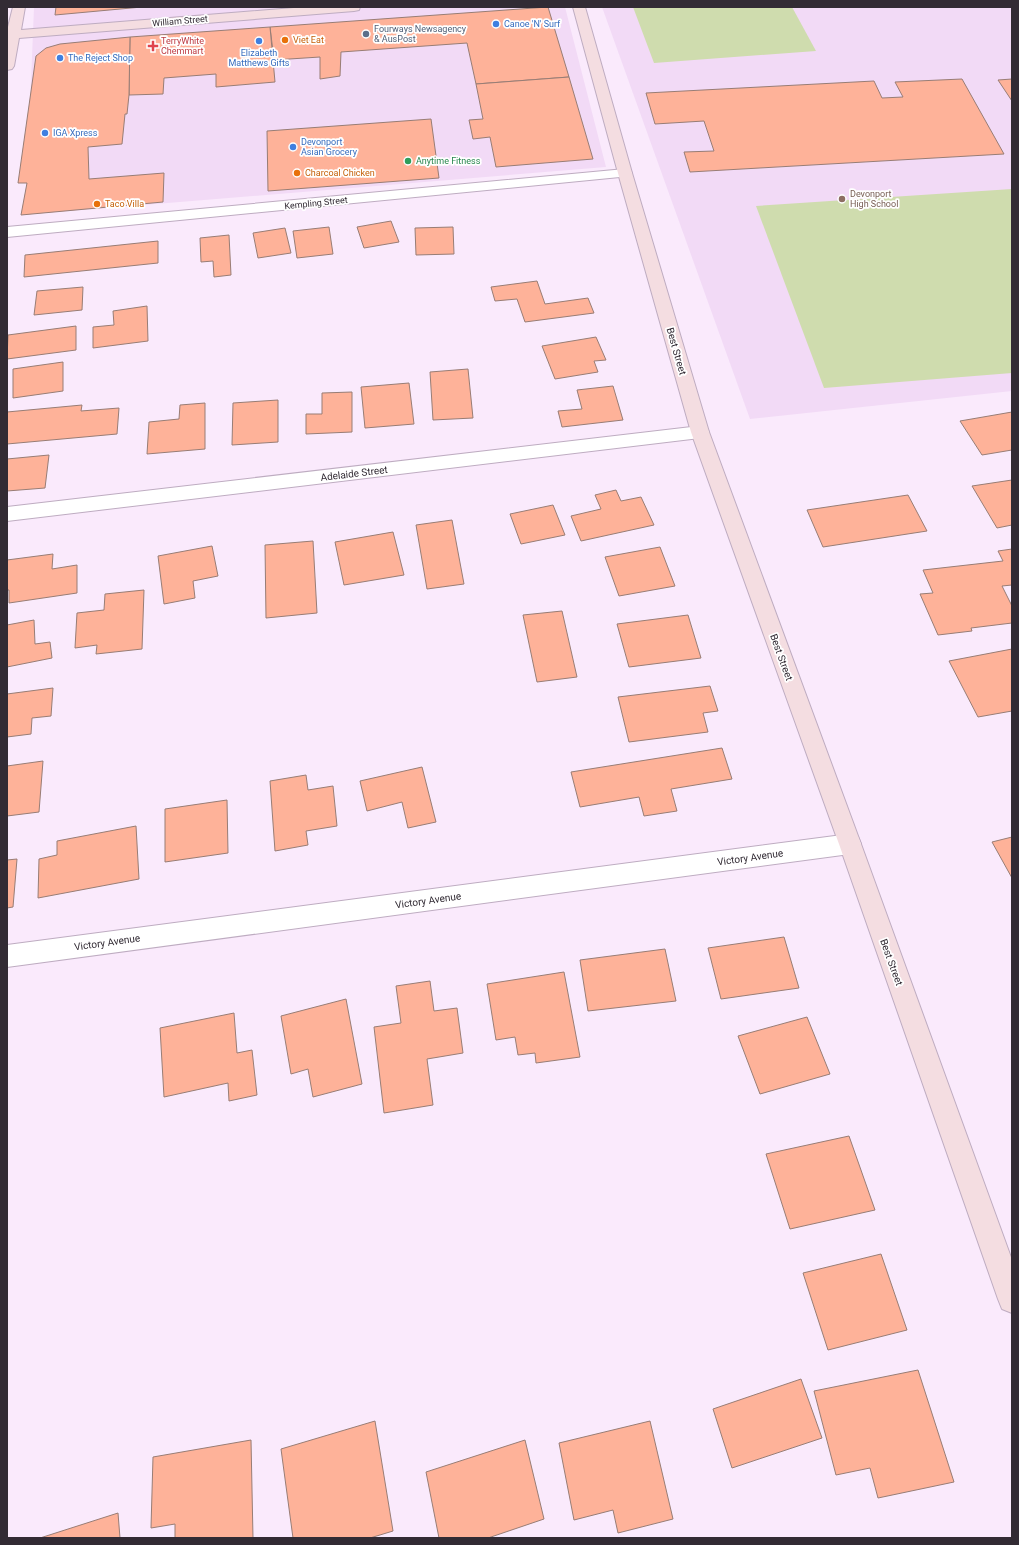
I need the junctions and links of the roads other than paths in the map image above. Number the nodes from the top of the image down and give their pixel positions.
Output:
1 (19, 7) edge
2 (354, 7) edge
3 (579, 7) edge
4 (10, 35) edge
5 (7, 66) edge
6 (625, 173) junction
7 (7, 232) edge
8 (700, 432) junction
9 (7, 514) edge
10 (850, 844) junction
11 (7, 956) edge
12 (1012, 1299) edge

1 - 4 street
2 - 4 street, William Street
3 - 6 street, Best Street
4 - 5 street
6 - 7 street, Kempling Street
6 - 8 street, Best Street
8 - 9 street, Adelaide Street
8 - 10 street, Best Street
10 - 11 street, Victory Avenue
10 - 12 street, Best Street

